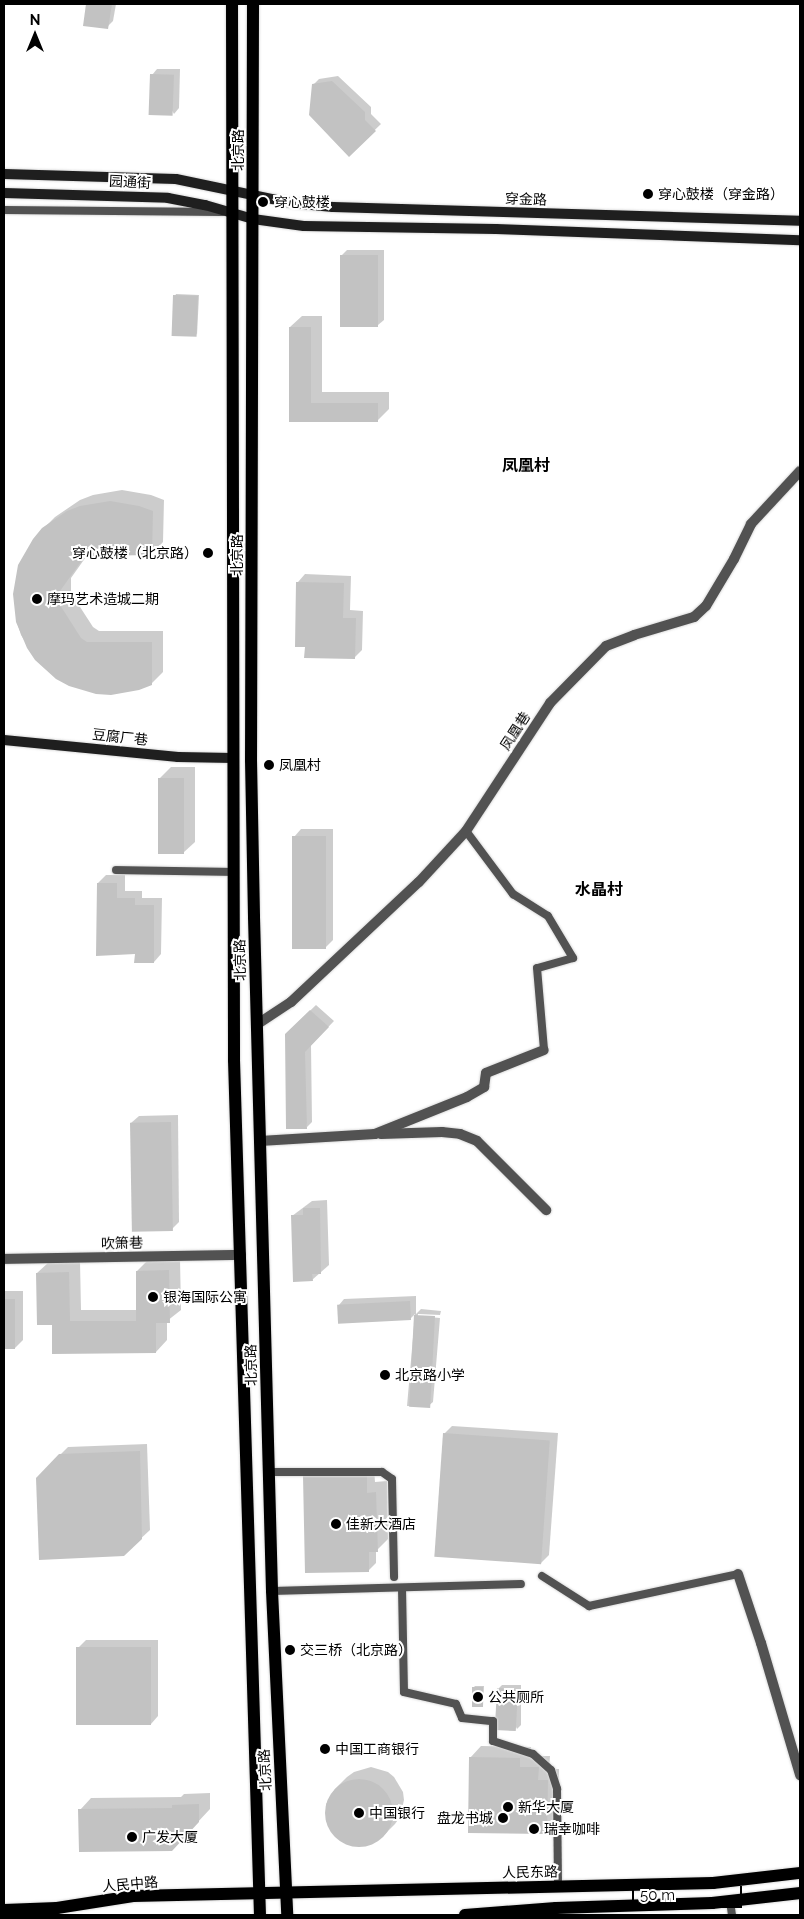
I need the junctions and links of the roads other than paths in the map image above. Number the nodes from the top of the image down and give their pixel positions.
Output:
1 (232, 4) edge
2 (253, 4) edge
3 (4, 174) edge
4 (232, 189) junction
5 (4, 193) edge
6 (253, 194) junction
7 (4, 210) edge
8 (233, 212) junction
9 (253, 219) junction
10 (800, 221) edge
11 (800, 240) edge
12 (800, 471) edge
13 (4, 740) edge
14 (233, 758) junction
15 (466, 831) junction
16 (116, 870) dead end
17 (234, 872) junction
18 (256, 1025) junction
19 (544, 1050) joint
20 (376, 1134) junction
21 (260, 1141) junction
22 (546, 1210) dead end
23 (241, 1255) junction
24 (4, 1259) edge
25 (269, 1472) junction
26 (738, 1574) joint
27 (542, 1576) dead end
28 (394, 1577) dead end
29 (521, 1584) dead end
30 (402, 1588) junction
31 (272, 1591) junction
32 (800, 1775) edge
33 (800, 1873) edge
34 (558, 1886) junction
35 (285, 1892) junction
36 (259, 1893) junction
37 (800, 1893) edge
38 (730, 1901) junction
39 (4, 1910) edge
40 (260, 1915) edge
41 (287, 1915) edge
42 (465, 1915) edge
43 (732, 1915) edge

1 - 4 main road, 北京路
2 - 6 main road, 北京路
3 - 4 main road, 园通街
4 - 6 main road, 园通街
4 - 8 main road, 北京路
5 - 8 main road, 园通街
6 - 9 main road, 北京路
6 - 10 main road, 穿金路
7 - 8 lane
8 - 9 main road, 园通街
8 - 14 main road, 北京路
9 - 11 main road
9 - 18 main road, 北京路
12 - 15 street, 凤凰巷
13 - 14 main road, 豆腐厂巷
14 - 17 main road, 北京路
15 - 18 street, 凤凰巷
15 - 19 lane
16 - 17 lane
17 - 23 main road, 北京路
18 - 21 main road, 北京路
19 - 20 street
20 - 21 street
20 - 22 street
21 - 25 main road, 北京路
23 - 24 street, 吹箫巷
23 - 36 main road, 北京路
25 - 28 lane
25 - 31 main road, 北京路
26 - 27 lane
26 - 32 street
29 - 30 lane
30 - 31 lane
30 - 34 lane
31 - 35 main road, 北京路
33 - 34 main road, 人民东路
34 - 35 main road, 人民东路
35 - 36 main road, 人民东路
35 - 41 main road, 北京路
36 - 39 main road, 人民中路
36 - 40 main road, 北京路
37 - 38 main road
38 - 42 main road
38 - 43 lane

